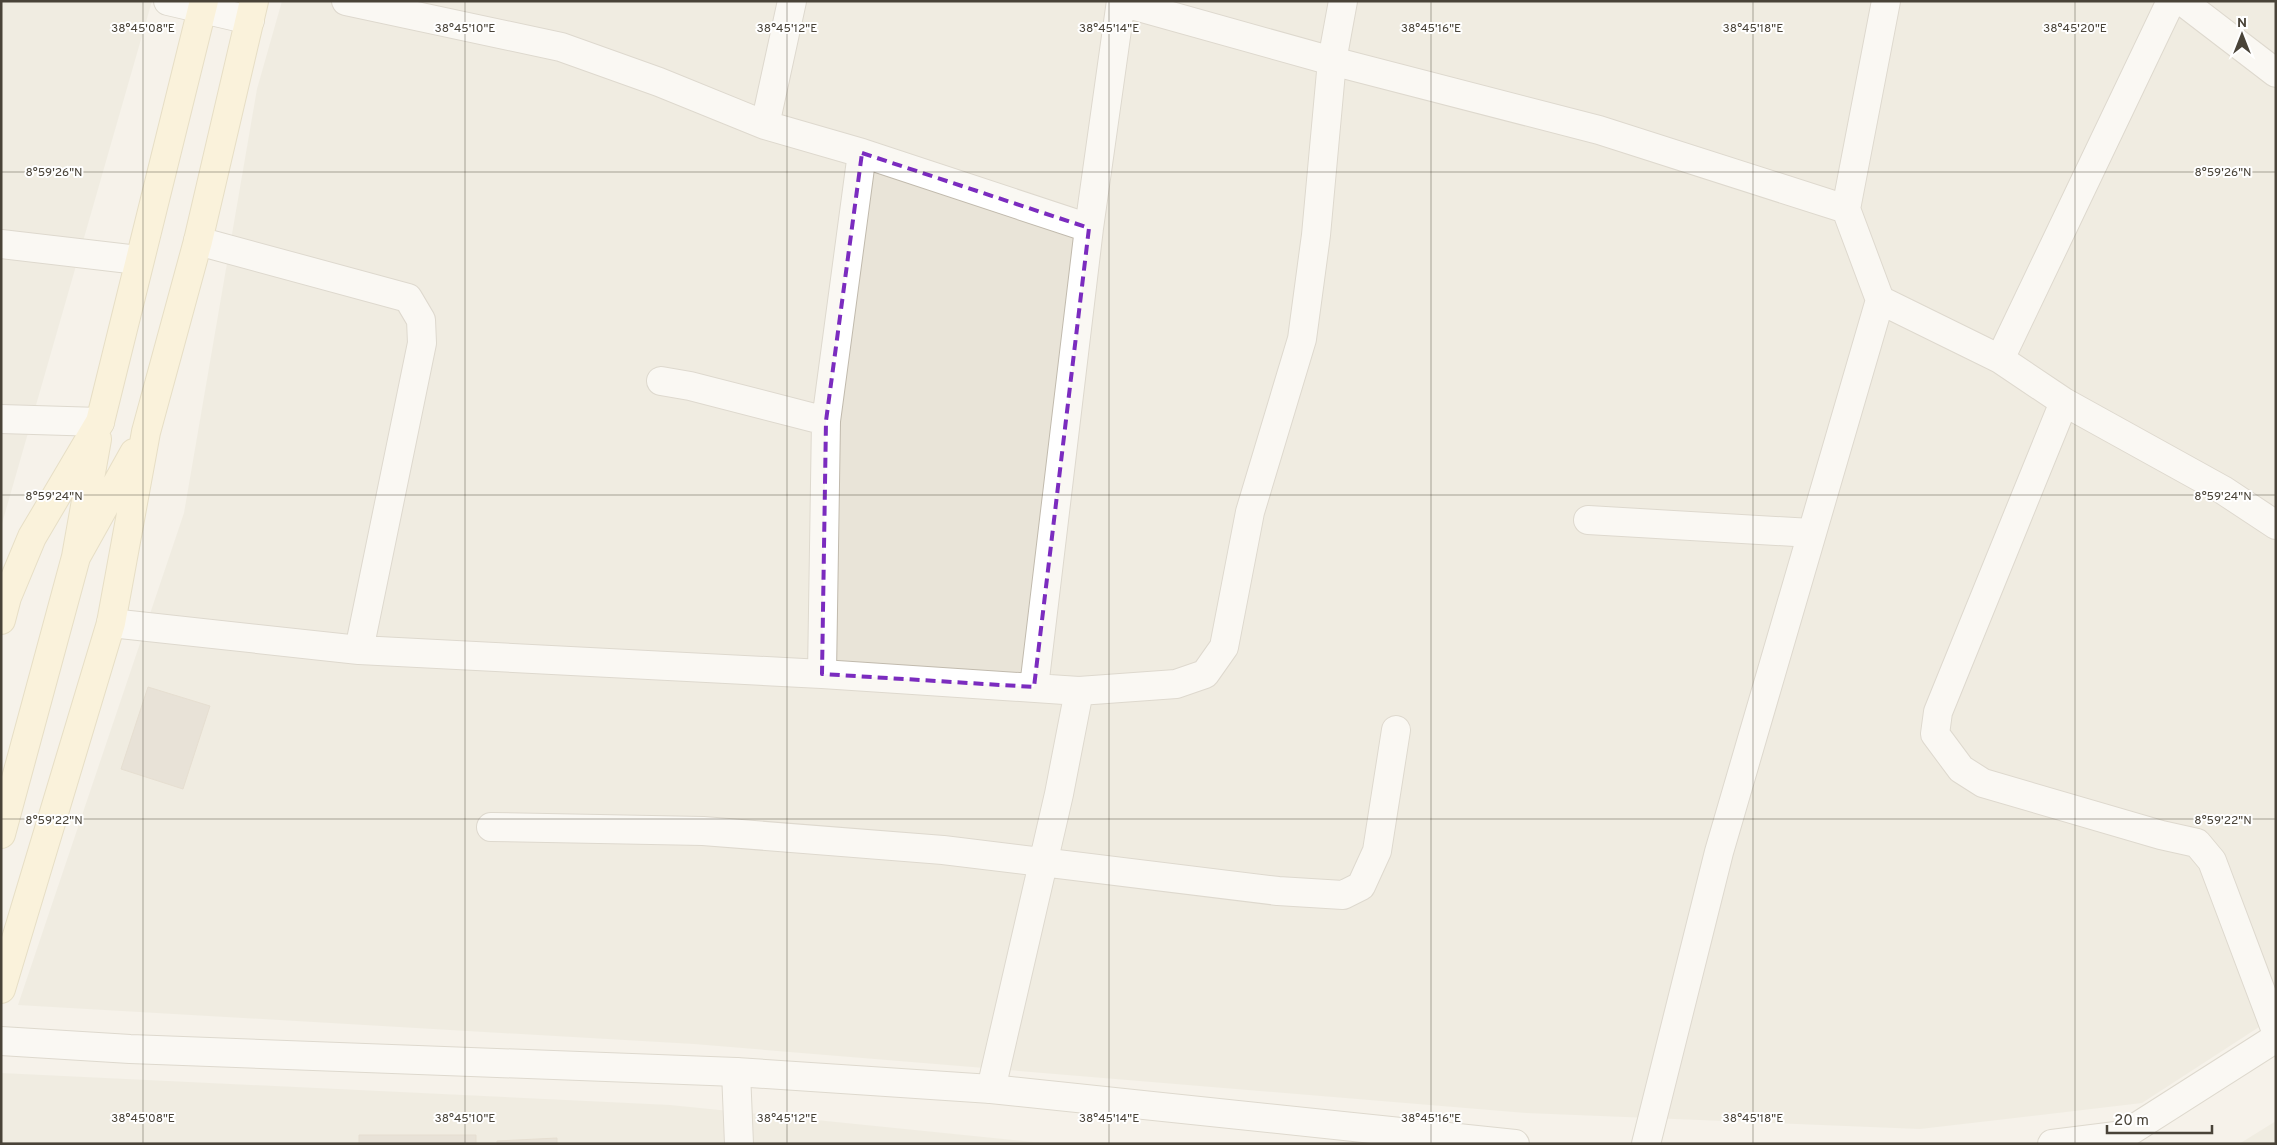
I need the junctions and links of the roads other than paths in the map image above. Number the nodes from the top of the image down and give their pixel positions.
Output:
1 (168, 1) edge
2 (346, 1) edge
3 (792, 1) edge
4 (1120, 1) edge
5 (1343, 1) edge
6 (1886, 1) edge
7 (2171, 1) edge
8 (2193, 4) edge
9 (203, 5) edge
10 (252, 11) edge
11 (1332, 61) junction
12 (2276, 73) edge
13 (765, 125) junction
14 (862, 153) junction
15 (1846, 209) junction
16 (1089, 228) junction
17 (198, 241) junction
18 (1, 244) edge
19 (138, 260) junction
20 (1880, 300) junction
21 (2000, 359) junction
22 (661, 380) dead end
23 (2064, 402) junction
24 (1, 419) edge
25 (826, 421) junction
26 (100, 422) junction
27 (146, 432) junction
28 (1588, 520) dead end
29 (2276, 525) edge
30 (1811, 533) junction
31 (76, 557) junction
32 (3, 604) edge
33 (111, 623) junction
34 (359, 650) junction
35 (822, 674) junction
36 (1034, 686) junction
37 (1079, 691) junction
38 (1396, 730) dead end
39 (491, 827) dead end
40 (1, 834) edge
41 (1042, 861) junction
42 (1, 989) edge
43 (2276, 1031) edge
44 (2276, 1038) edge
45 (1, 1041) edge
46 (736, 1072) junction
47 (991, 1089) junction
48 (2126, 1139) edge
49 (1500, 1143) edge
50 (739, 1144) edge
51 (1646, 1144) edge
52 (2052, 1144) edge

1 - 9 street
2 - 13 street
3 - 13 street
4 - 11 street
4 - 16 street
5 - 11 street
6 - 15 street
7 - 21 street
8 - 12 street
9 - 10 street
9 - 19 main road
10 - 17 main road
11 - 15 street
11 - 37 street
13 - 14 street
14 - 16 street
14 - 25 street
15 - 20 street
16 - 36 street
17 - 27 main road
17 - 34 street
18 - 19 street
19 - 26 main road
20 - 21 street
20 - 30 street
21 - 23 street
22 - 25 street
23 - 29 street
23 - 43 street
24 - 26 street
25 - 35 street
26 - 31 main road
26 - 32 main road
27 - 31 main road
27 - 33 main road
28 - 30 street
30 - 51 street
31 - 40 main road
33 - 34 street
33 - 42 main road
34 - 35 street
35 - 36 street
36 - 37 street
37 - 41 street
38 - 41 street
39 - 41 street
41 - 47 street
44 - 48 street
45 - 46 street
46 - 47 street
46 - 50 street
47 - 49 street
48 - 52 street

